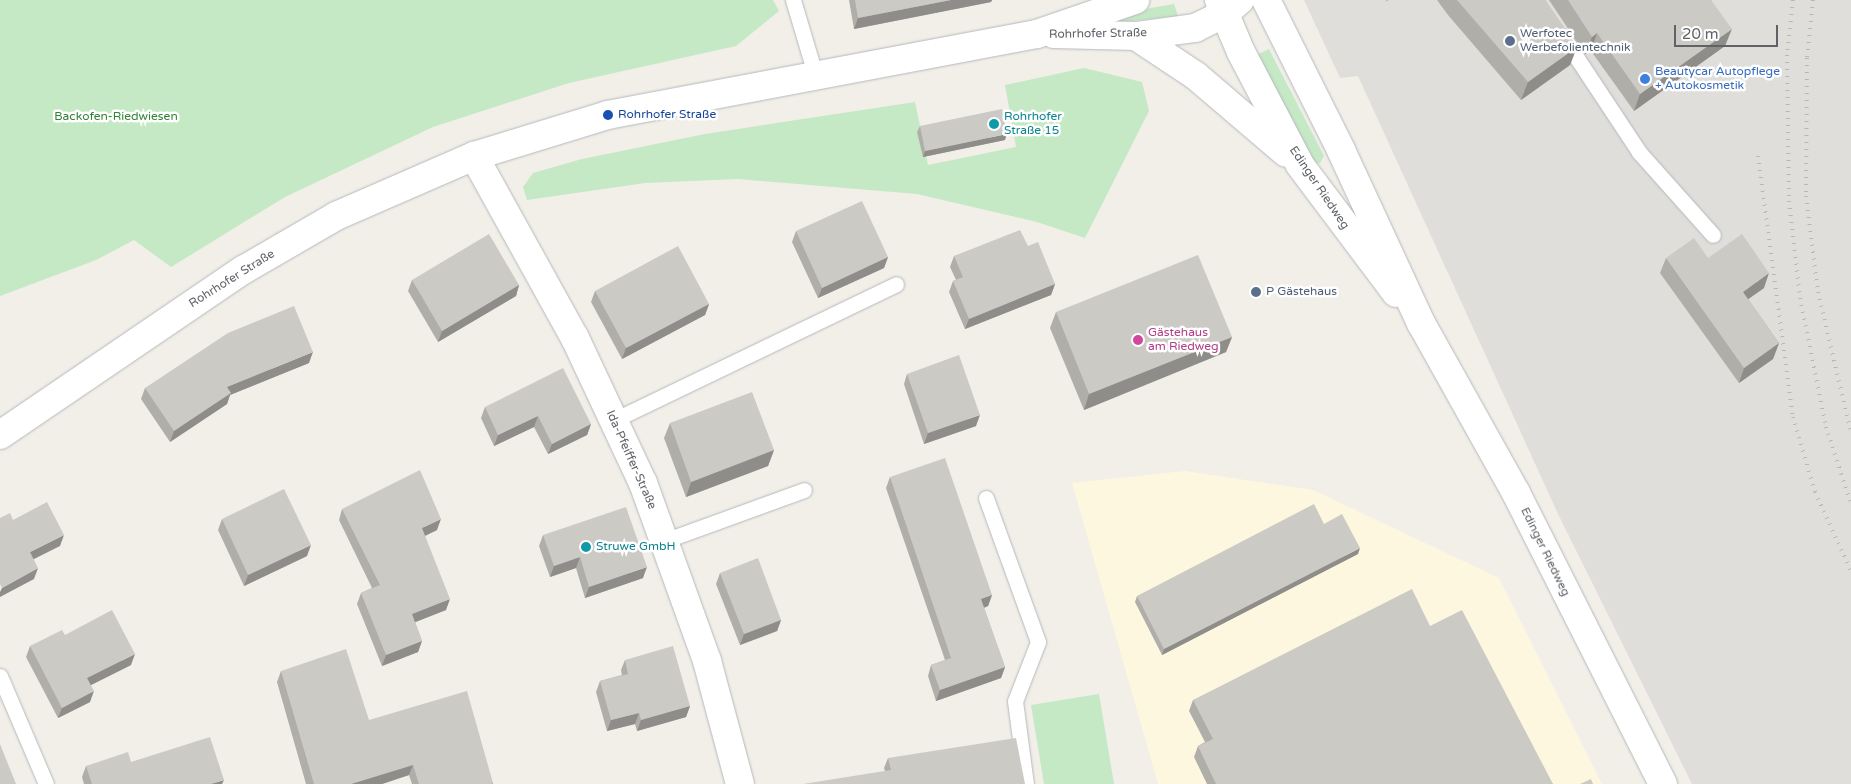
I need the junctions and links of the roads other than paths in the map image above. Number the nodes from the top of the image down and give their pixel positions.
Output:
1 (793, 0) edge
2 (1266, 0) edge
3 (1131, 1) edge
4 (1228, 5) edge
5 (1557, 27) edge
6 (1037, 34) junction
7 (1136, 36) junction
8 (816, 77) junction
9 (474, 156) junction
10 (1300, 164) junction
11 (1713, 235) dead end
12 (896, 284) dead end
13 (1421, 323) junction
14 (614, 420) junction
15 (0, 435) edge
16 (804, 490) dead end
17 (986, 498) dead end
18 (664, 541) junction
19 (0, 676) edge
20 (46, 784) edge
21 (740, 784) edge
22 (1026, 784) edge
23 (1663, 784) edge

1 - 8 lane
2 - 13 main road, Edinger Riedweg
3 - 6 main road, Rohrhofer Straße
4 - 7 main road, Rohrhofer Straße
4 - 10 main road, Edinger Riedweg
5 - 11 lane
6 - 7 main road, Rohrhofer Straße
6 - 8 main road, Rohrhofer Straße
7 - 10 main road
8 - 9 main road, Rohrhofer Straße
9 - 14 main road, Ida-Pfeiffer-Straße
9 - 15 main road, Rohrhofer Straße
10 - 13 main road, Edinger Riedweg
12 - 14 lane
13 - 23 main road, Edinger Riedweg
14 - 18 main road, Ida-Pfeiffer-Straße
16 - 18 lane
17 - 22 lane
18 - 21 main road, Ida-Pfeiffer-Straße
19 - 20 lane

